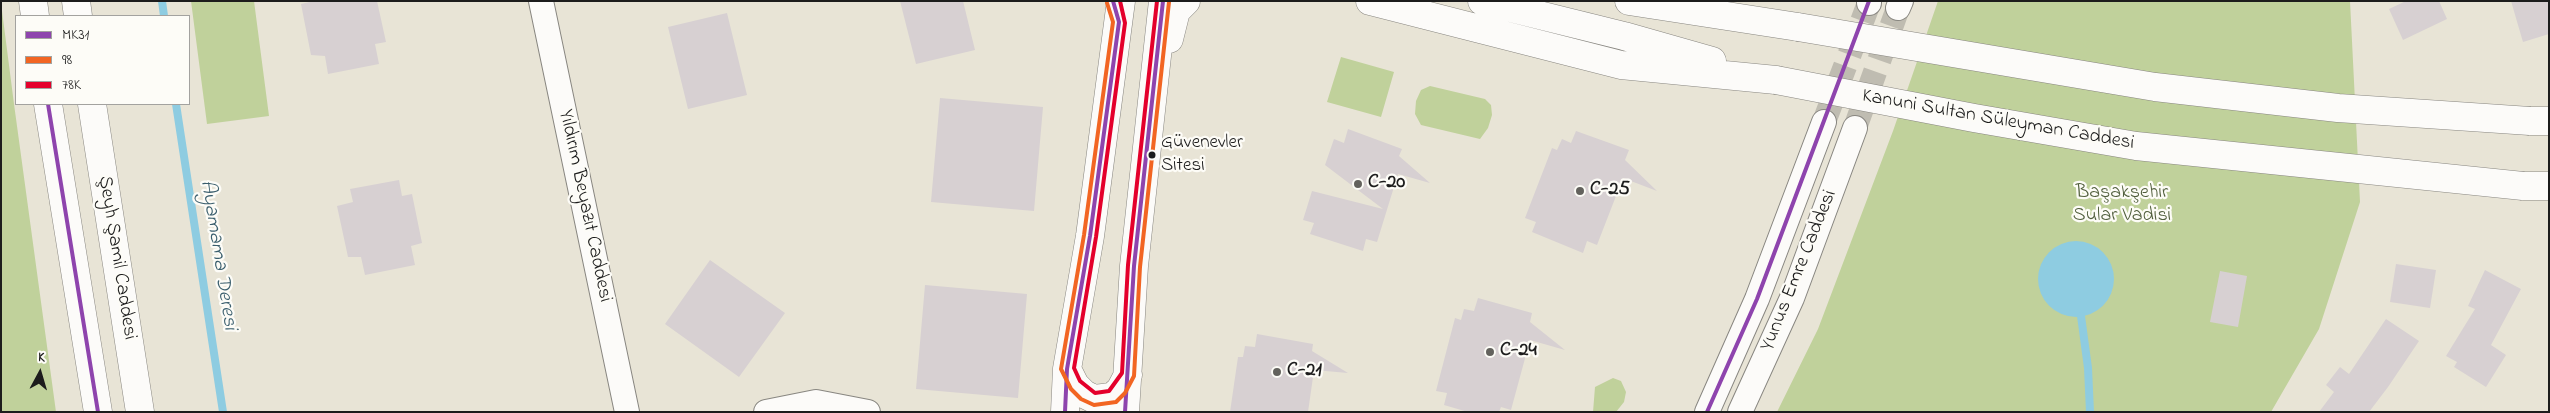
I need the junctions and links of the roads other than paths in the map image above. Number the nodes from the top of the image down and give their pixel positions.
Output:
1 (33, 1) edge
2 (76, 1) edge
3 (541, 1) edge
4 (1163, 1) edge
5 (1186, 1) edge
6 (1370, 1) edge
7 (1482, 1) edge
8 (1629, 1) edge
9 (1718, 1) edge
10 (1118, 8) edge
11 (35, 15) edge
12 (78, 15) edge
13 (1798, 27) junction
14 (1776, 80) junction
15 (1152, 101) junction
16 (48, 105) edge
17 (92, 105) edge
18 (2539, 121) edge
19 (1824, 122) tunnel mouth
20 (1855, 128) tunnel mouth
21 (2536, 186) edge
22 (1067, 370) junction
23 (1128, 375) junction
24 (817, 407) edge
25 (98, 412) edge
26 (140, 412) edge
27 (627, 412) edge
28 (766, 412) edge
29 (868, 412) edge
30 (1066, 412) edge
31 (1125, 412) edge
32 (1707, 412) edge
33 (1740, 412) edge

1 - 11 main road
2 - 12 main road
3 - 27 street, Yıldırım Beyazıt Caddesi
4 - 15 main road
5 - 15 main road
6 - 14 main road
7 - 14 main road, Kanuni Sultan Süleyman Caddesi
8 - 13 main road
9 - 13 main road
10 - 22 main road
13 - 18 main road, bridge
14 - 21 main road, Kanuni Sultan Süleyman Caddesi, bridge
15 - 23 main road
16 - 25 main road, Şeyh Şamil Caddesi
17 - 26 main road, Şeyh Şamil Caddesi
19 - 32 street, Yunus Emre Caddesi
20 - 33 street, Yunus Emre Caddesi
22 - 23 main road
22 - 30 main road
23 - 31 main road
24 - 28 street
24 - 29 street

